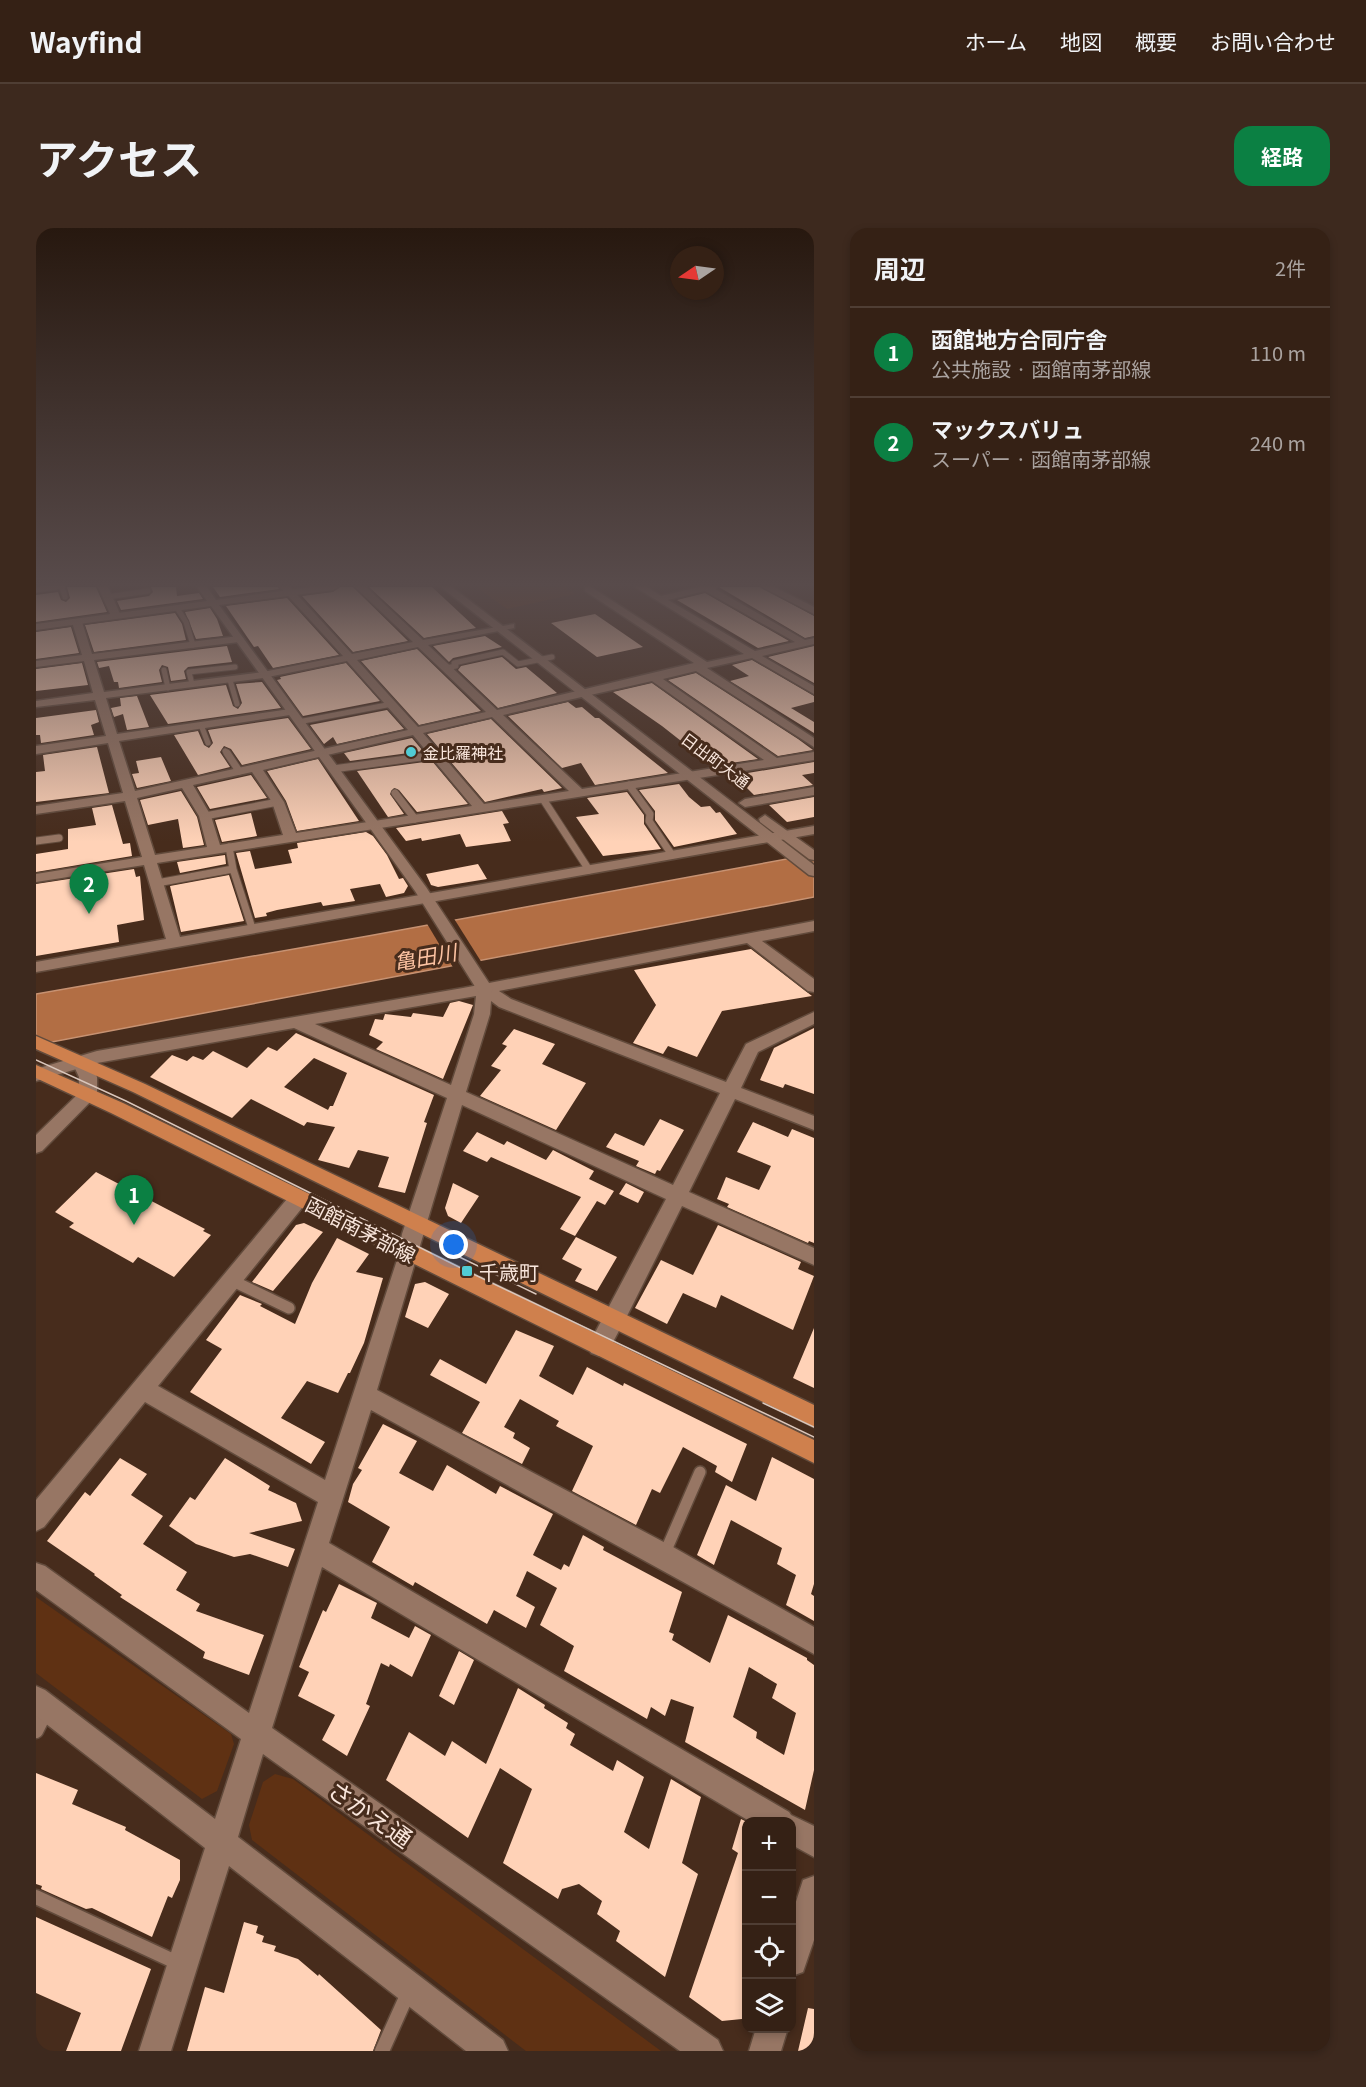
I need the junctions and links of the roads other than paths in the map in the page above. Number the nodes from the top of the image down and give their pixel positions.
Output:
1 (92, 672) edge
2 (164, 672) edge
3 (189, 672) edge
4 (261, 672) edge
5 (278, 672) edge
6 (363, 672) edge
7 (450, 672) edge
8 (556, 672) edge
9 (572, 672) edge
10 (669, 672) edge
11 (710, 672) edge
12 (782, 672) edge
13 (263, 675) junction
14 (652, 676) junction
15 (230, 680) junction
16 (192, 684) junction
17 (168, 688) junction
18 (596, 690) junction
19 (814, 691) edge
20 (583, 693) junction
21 (99, 696) junction
22 (36, 704) edge
23 (237, 704) dead end
24 (392, 704) junction
25 (290, 711) junction
26 (494, 712) junction
27 (298, 722) junction
28 (201, 725) junction
29 (414, 731) junction
30 (112, 739) junction
31 (208, 743) dead end
32 (814, 743) edge
33 (36, 750) edge
34 (225, 751) dead end
35 (321, 752) junction
36 (436, 755) junction
37 (814, 756) edge
38 (774, 762) junction
39 (255, 767) junction
40 (333, 769) junction
41 (239, 771) junction
42 (706, 773) junction
43 (689, 776) junction
44 (186, 784) junction
45 (629, 784) junction
46 (814, 791) edge
47 (395, 793) dead end
48 (579, 793) junction
49 (129, 796) junction
50 (543, 798) junction
51 (278, 801) junction
52 (745, 803) junction
53 (482, 808) junction
54 (36, 810) edge
55 (205, 816) junction
56 (415, 819) junction
57 (373, 825) junction
58 (814, 830) edge
59 (788, 835) junction
60 (59, 838) dead end
61 (291, 838) junction
62 (771, 838) junction
63 (36, 841) edge
64 (229, 847) junction
65 (215, 850) junction
66 (811, 854) edge
67 (672, 855) junction
68 (150, 860) junction
69 (233, 869) junction
70 (589, 870) junction
71 (814, 872) edge
72 (36, 878) edge
73 (157, 883) junction
74 (427, 899) junction
75 (814, 926) edge
76 (252, 928) junction
77 (748, 938) junction
78 (174, 941) junction
79 (36, 967) edge
80 (814, 987) edge
81 (485, 989) junction
82 (814, 1017) edge
83 (297, 1023) junction
84 (43, 1045) edge
85 (80, 1062) junction
86 (38, 1073) edge
87 (730, 1092) junction
88 (88, 1095) junction
89 (455, 1095) junction
90 (814, 1123) edge
91 (36, 1146) edge
92 (676, 1196) junction
93 (298, 1198) junction
94 (417, 1224) junction
95 (409, 1254) junction
96 (814, 1257) edge
97 (231, 1280) junction
98 (289, 1308) dead end
99 (614, 1320) junction
100 (599, 1346) junction
101 (143, 1389) junction
102 (363, 1394) junction
103 (814, 1416) edge
104 (814, 1452) edge
105 (700, 1472) dead end
106 (332, 1497) junction
107 (36, 1519) edge
108 (315, 1549) junction
109 (664, 1556) junction
110 (36, 1575) edge
111 (814, 1641) edge
112 (40, 1712) edge
113 (257, 1735) junction
114 (772, 1817) edge
115 (796, 1831) edge
116 (221, 1842) junction
117 (814, 1842) edge
118 (814, 1891) edge
119 (36, 1898) edge
120 (796, 1948) edge
121 (182, 1965) junction
122 (410, 1987) junction
123 (770, 2033) edge
124 (155, 2051) edge
125 (382, 2051) edge
126 (492, 2051) edge
127 (707, 2051) edge
128 (765, 2051) edge

1 - 21 street
2 - 17 lane
3 - 16 lane
4 - 13 street
5 - 13 street
6 - 24 street
7 - 26 street
8 - 20 street, 日出町大通
9 - 18 street, 日出町大通
10 - 14 street
11 - 32 street
12 - 19 street
13 - 15 street
13 - 25 street
14 - 18 street
14 - 38 street
15 - 16 street
15 - 23 lane
16 - 17 street
17 - 21 street
18 - 20 street
18 - 42 street, 日出町大通
20 - 26 street
20 - 43 street, 日出町大通
21 - 22 street
21 - 30 street
24 - 27 lane
24 - 29 street
25 - 27 street
25 - 28 street
26 - 29 street
26 - 48 street
27 - 35 street
28 - 30 street
28 - 31 lane
29 - 35 street
29 - 36 street
30 - 33 street
30 - 49 street
34 - 41 lane
35 - 39 street
35 - 40 street
36 - 40 lane
36 - 53 street
37 - 38 street
38 - 42 street
39 - 41 street
39 - 51 street
40 - 57 street
41 - 44 street
42 - 43 street
42 - 52 street, 日出町大通
43 - 45 street
43 - 62 street, 日出町大通
44 - 49 street
44 - 55 street
45 - 48 street
45 - 67 lane
46 - 52 street
47 - 56 lane
48 - 50 street
49 - 54 street
49 - 68 street
50 - 53 street
50 - 70 lane
51 - 55 lane
51 - 61 street
52 - 59 street, 日出町大通
53 - 56 street
55 - 65 street
56 - 57 street
57 - 61 street
57 - 74 street
58 - 59 street
59 - 62 street
59 - 66 street, 日出町大通
60 - 63 lane
61 - 64 street
62 - 67 street
62 - 71 street, 日出町大通
64 - 65 street
64 - 69 lane
65 - 68 street
67 - 70 street
68 - 72 street
68 - 73 street
69 - 73 lane
69 - 76 lane
70 - 74 street
73 - 78 street
74 - 76 street
74 - 81 street
75 - 77 street
76 - 78 street
77 - 80 street
77 - 81 street
78 - 79 street
81 - 83 street
81 - 87 street
81 - 89 street
82 - 87 street
83 - 85 street
83 - 89 street
84 - 85 main road, 函館南茅部線
85 - 86 street
85 - 88 street
85 - 94 main road, 函館南茅部線
86 - 88 main road, 函館南茅部線
87 - 90 street
87 - 92 street
88 - 91 street
88 - 93 main road, 函館南茅部線
89 - 92 street
89 - 94 street
92 - 96 street
92 - 99 street
93 - 95 main road, 函館南茅部線
93 - 97 street
94 - 95 street
94 - 99 main road, 函館南茅部線
95 - 100 main road, 函館南茅部線
95 - 102 street
97 - 98 lane
97 - 101 street
99 - 100 street
99 - 103 main road, 函館南茅部線
100 - 104 main road, 函館南茅部線
101 - 106 street
101 - 107 street
102 - 106 street
102 - 109 street
105 - 109 lane
106 - 108 street
108 - 113 street
108 - 114 street
109 - 111 street
110 - 113 street, さかえ通
112 - 116 street
113 - 116 street
113 - 127 street, さかえ通
115 - 117 street
116 - 121 street
116 - 122 street
118 - 120 street
119 - 121 lane
121 - 124 street
122 - 125 lane
122 - 126 street
123 - 128 street

